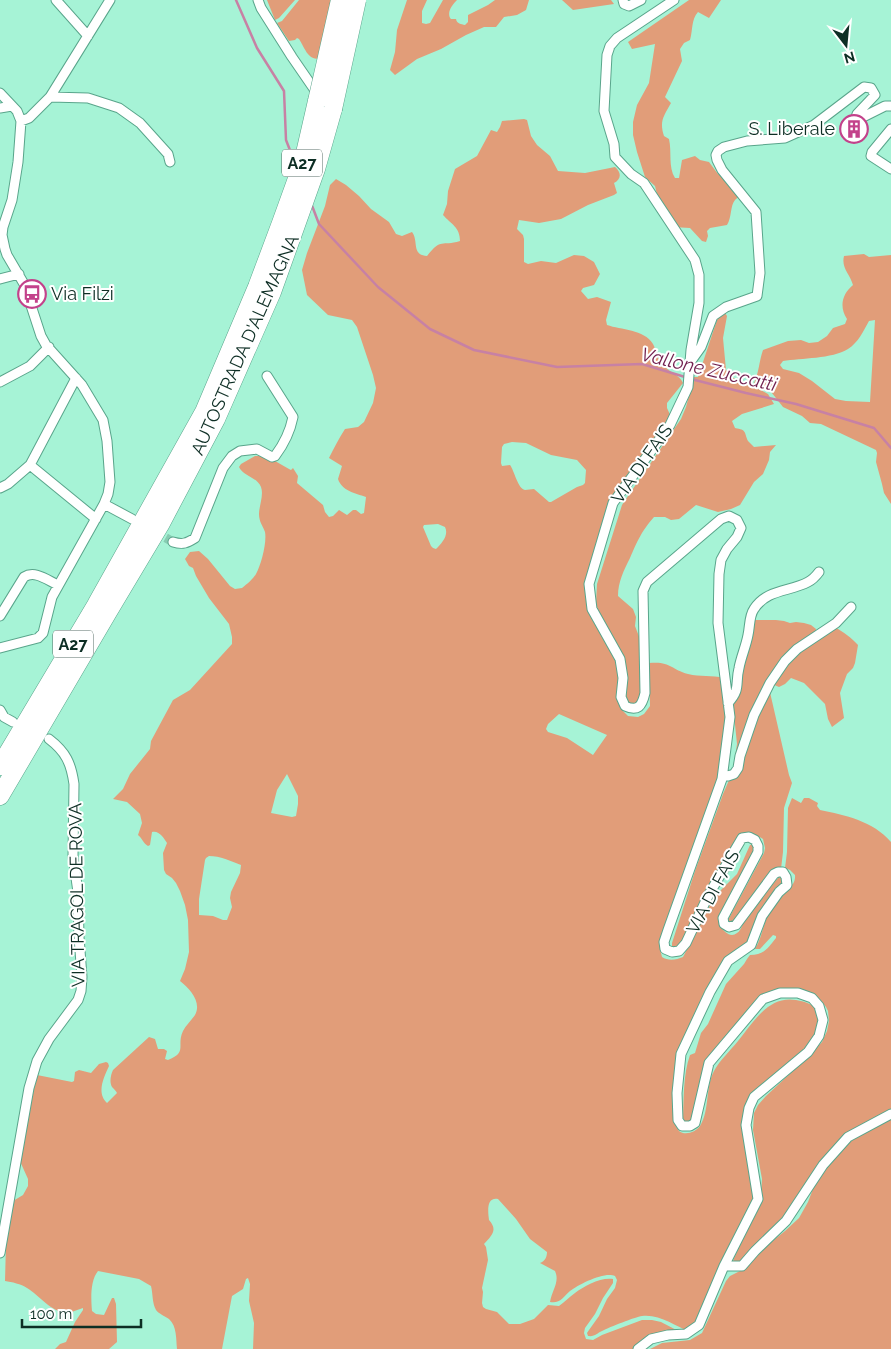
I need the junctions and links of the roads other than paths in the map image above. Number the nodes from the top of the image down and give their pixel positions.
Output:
1 (56, 0) edge
2 (110, 0) edge
3 (258, 0) edge
4 (340, 0) edge
5 (357, 0) edge
6 (623, 0) edge
7 (641, 0) edge
8 (674, 0) edge
9 (88, 36) junction
10 (0, 93) edge
11 (50, 97) junction
12 (346, 103) dead end
13 (12, 106) junction
14 (891, 106) edge
15 (0, 108) edge
16 (21, 121) junction
17 (891, 129) edge
18 (170, 162) dead end
19 (891, 169) edge
20 (289, 225) junction
21 (19, 274) junction
22 (0, 279) edge
23 (49, 347) junction
24 (690, 363) junction
25 (267, 376) dead end
26 (76, 378) junction
27 (0, 382) edge
28 (30, 465) junction
29 (0, 488) edge
30 (104, 504) junction
31 (96, 519) junction
32 (132, 519) dead end
33 (173, 542) tunnel mouth
34 (819, 572) dead end
35 (58, 585) junction
36 (851, 607) dead end
37 (0, 616) edge
38 (0, 648) edge
39 (728, 703) junction
40 (0, 710) edge
41 (12, 722) dead end
42 (49, 739) dead end
43 (26, 753) junction
44 (0, 766) edge
45 (723, 775) junction
46 (0, 796) edge
47 (0, 810) edge
48 (891, 1114) edge
49 (0, 1253) edge
50 (724, 1266) junction
51 (638, 1349) edge

1 - 9 street
2 - 9 street
3 - 12 street
4 - 20 highway, AUTOSTRADA D'ALEMAGNA / A27, bridge
5 - 20 highway, AUTOSTRADA D'ALEMAGNA / A27, bridge
6 - 7 street
8 - 24 street
9 - 11 street
10 - 13 street
11 - 16 street
11 - 18 street
13 - 15 street
13 - 16 street
14 - 24 street
16 - 21 street
17 - 19 street
20 - 43 highway, AUTOSTRADA D'ALEMAGNA / A27
20 - 44 highway, AUTOSTRADA D'ALEMAGNA / A27
21 - 22 street
21 - 23 street
23 - 26 street
23 - 27 street
24 - 39 street, VIA DI FAIS
25 - 33 street
26 - 28 street
26 - 30 street
28 - 29 street
28 - 31 street
30 - 31 street
30 - 32 street
31 - 35 street
34 - 39 street
35 - 37 street
35 - 38 street
36 - 45 street
39 - 45 street, VIA DI FAIS
40 - 41 street
42 - 49 street, VIA TRAGOL DE ROVA
43 - 46 highway, AUTOSTRADA D'ALEMAGNA / A27
43 - 47 highway, A27
45 - 50 street, VIA DI FAIS
48 - 50 street
50 - 51 street, VIA DI FAIS

